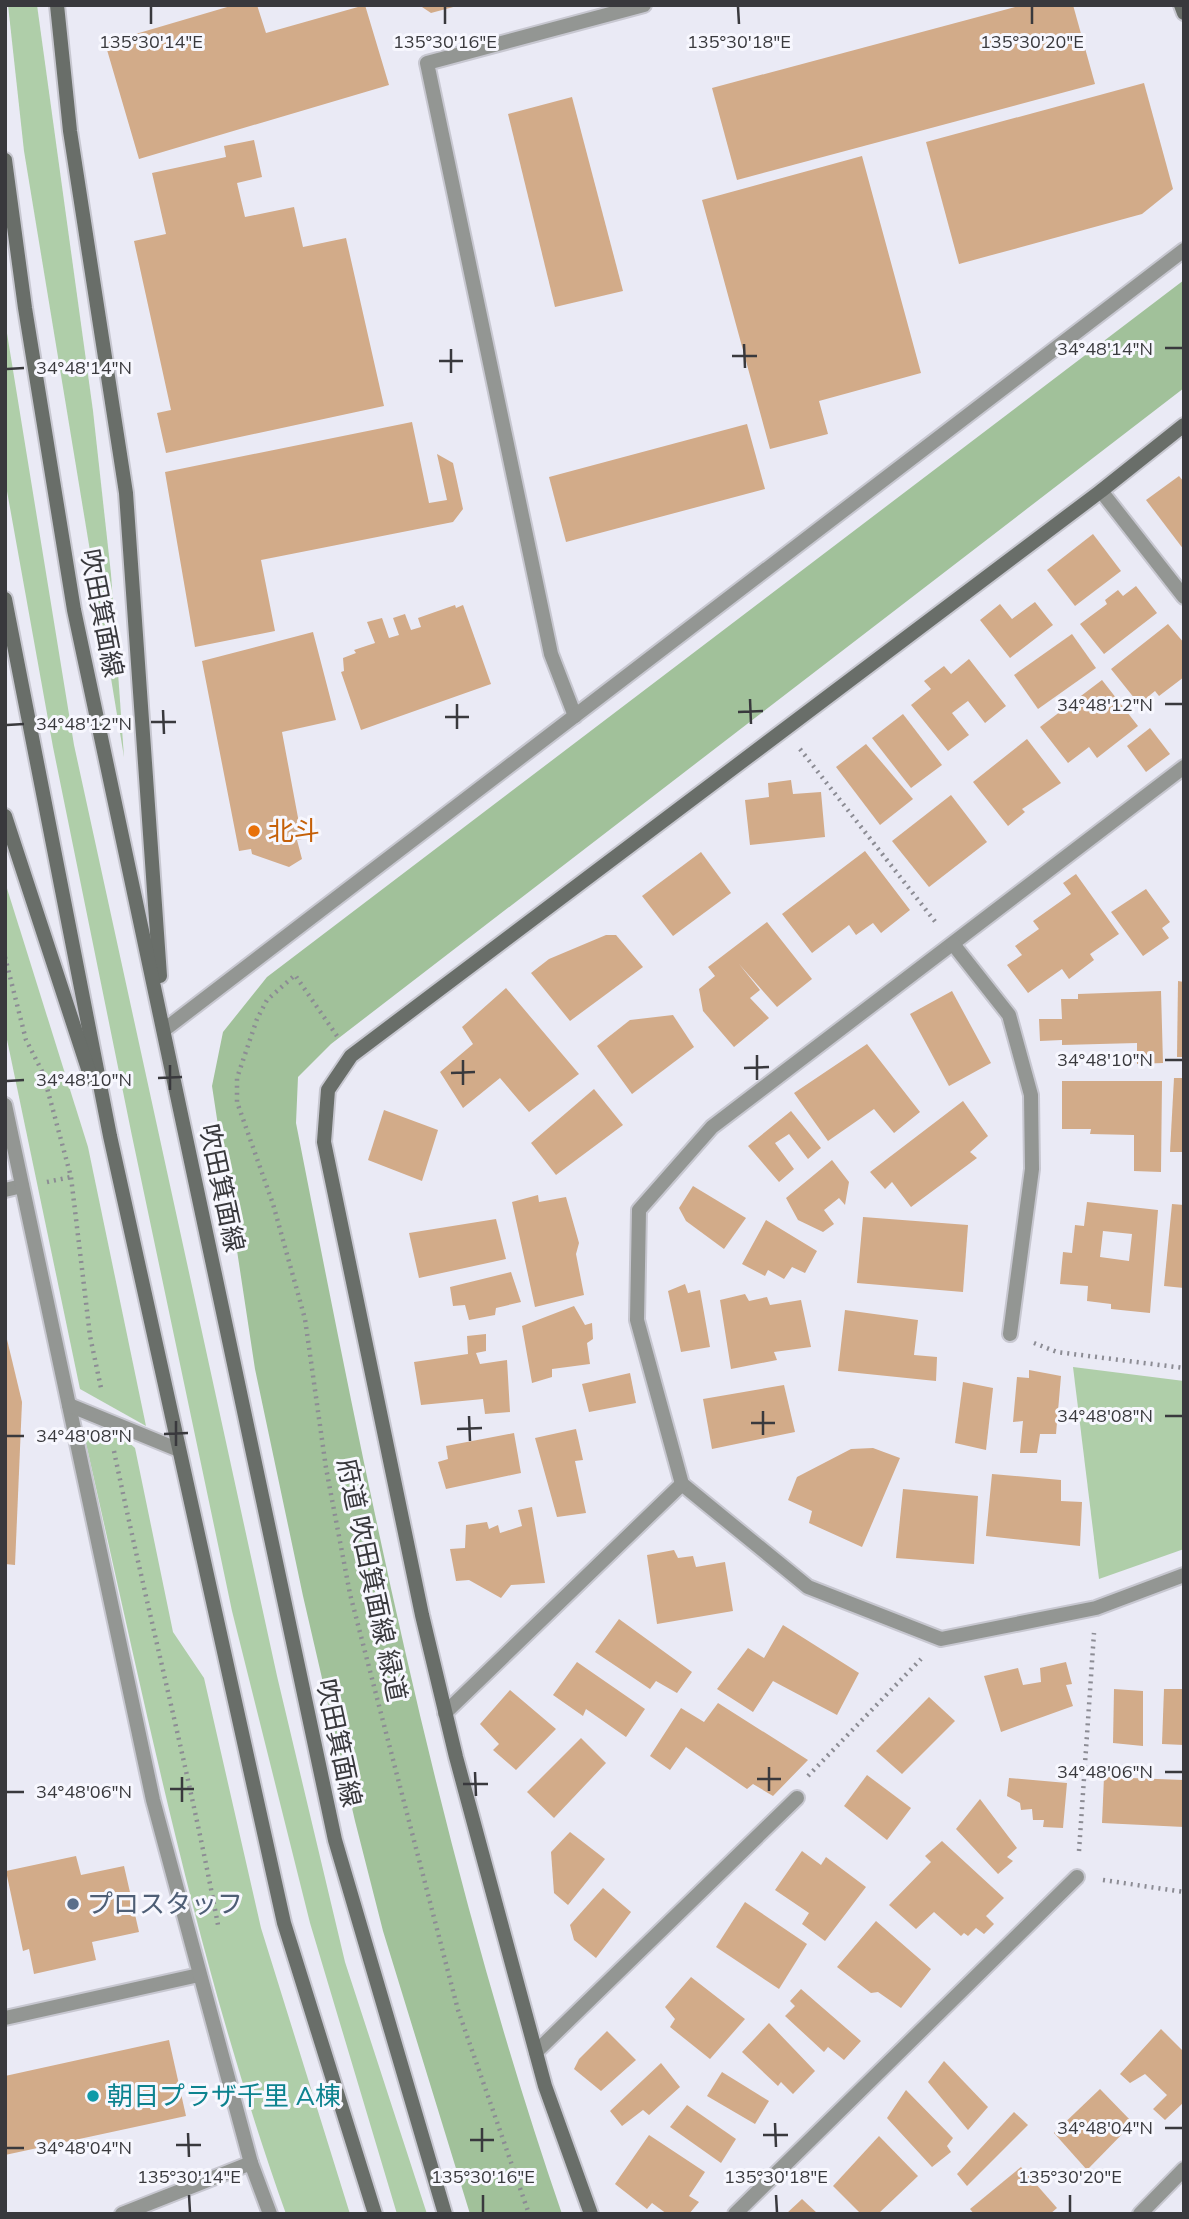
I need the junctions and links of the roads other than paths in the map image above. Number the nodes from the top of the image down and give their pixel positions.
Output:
1 (57, 5) edge
2 (644, 5) edge
3 (1181, 5) edge
4 (1184, 13) edge
5 (5, 160) edge
6 (1184, 250) edge
7 (1184, 425) edge
8 (1101, 491) junction
9 (1184, 597) edge
10 (5, 600) edge
11 (575, 716) junction
12 (1184, 768) edge
13 (5, 816) edge
14 (953, 944) junction
15 (164, 1030) junction
16 (5, 1105) edge
17 (110, 1136) junction
18 (22, 1186) junction
19 (5, 1190) edge
20 (1010, 1335) road end
21 (69, 1405) junction
22 (179, 1450) junction
23 (682, 1484) junction
24 (1184, 1575) edge
25 (445, 1713) junction
26 (797, 1798) road end
27 (1077, 1877) road end
28 (199, 1975) junction
29 (5, 2018) edge
30 (536, 2052) junction
31 (251, 2163) junction
32 (1184, 2169) edge
33 (122, 2214) edge
34 (270, 2214) edge
35 (375, 2214) edge
36 (444, 2214) edge
37 (591, 2214) edge
38 (735, 2214) edge
39 (1140, 2214) edge

1 - 15 main road
2 - 11 street
3 - 4 main road
5 - 15 main road, 吹田箕面線
6 - 11 street
7 - 8 main road
8 - 9 street
8 - 25 main road
10 - 17 main road
11 - 15 street
12 - 14 street
13 - 17 main road
14 - 20 street
14 - 23 street
15 - 36 main road, 吹田箕面線
16 - 18 street
17 - 22 main road
18 - 19 street
18 - 21 street
21 - 22 street
21 - 28 street
22 - 35 main road
23 - 24 street
23 - 25 street
25 - 30 main road
26 - 30 street
27 - 38 street
28 - 29 street
28 - 31 street
30 - 37 main road
31 - 33 street
31 - 34 street
32 - 39 street

